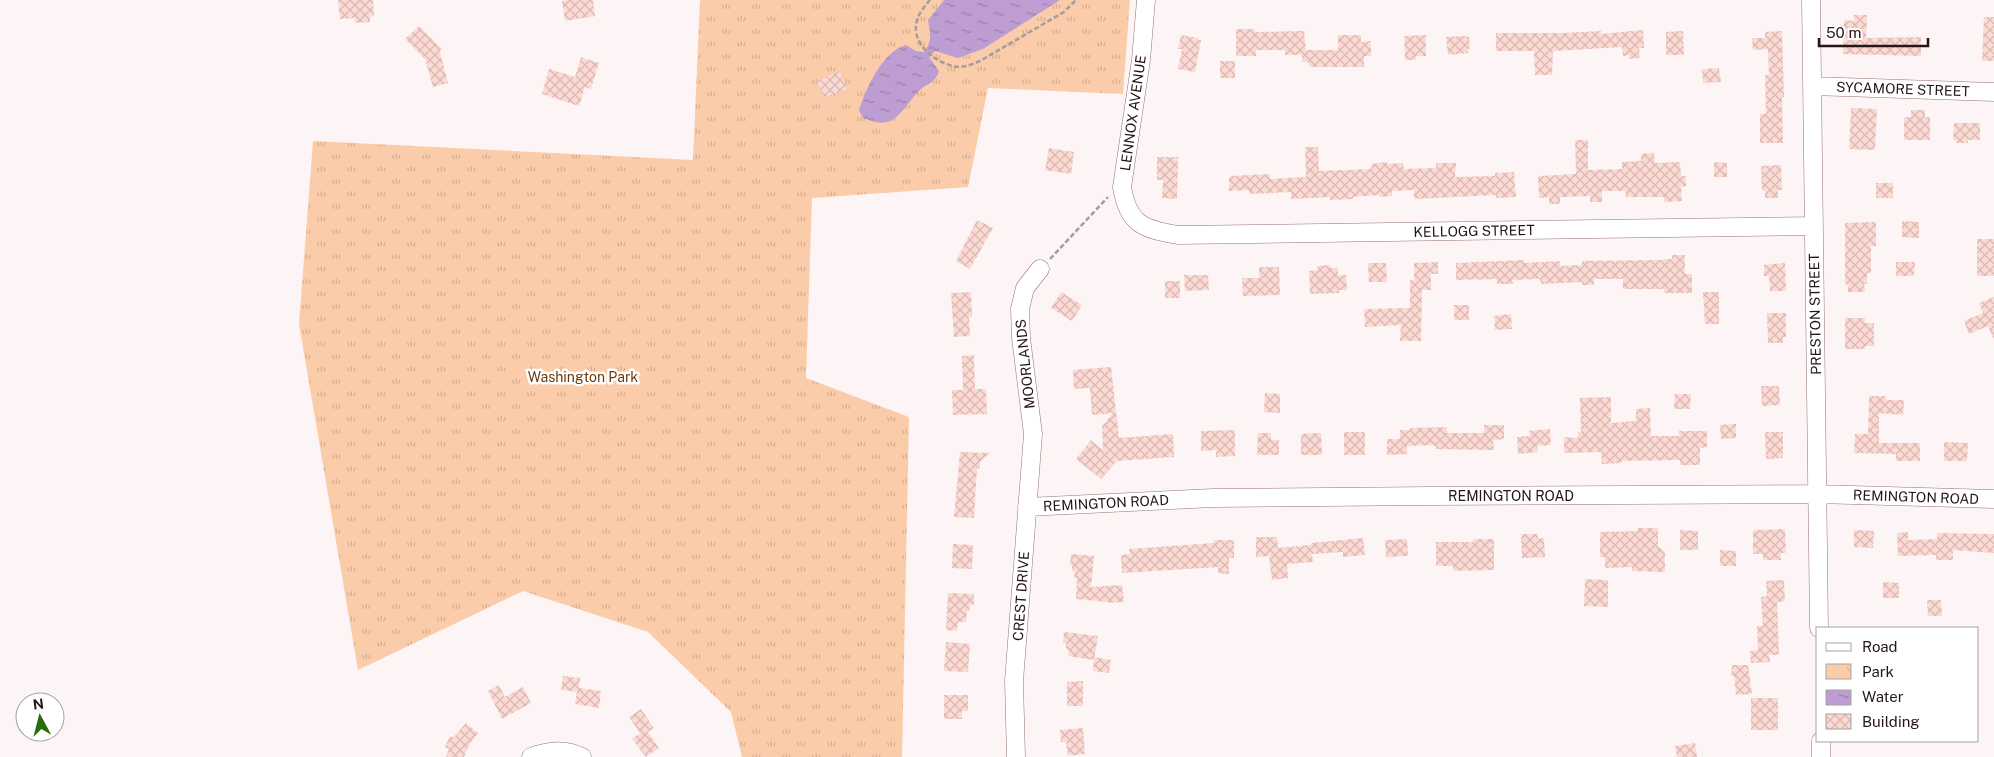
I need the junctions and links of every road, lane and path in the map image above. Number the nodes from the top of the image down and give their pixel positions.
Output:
1 (930, 0) edge
2 (1076, 0) edge
3 (1146, 0) edge
4 (1811, 0) edge
5 (1812, 86) junction
6 (1994, 92) edge
7 (1101, 204) dead end
8 (1136, 222) joint
9 (1814, 226) junction
10 (1040, 269) joint
11 (1033, 434) joint
12 (1817, 494) junction
13 (1994, 499) edge
14 (1028, 507) junction
15 (1819, 627) edge
16 (1821, 742) edge
17 (531, 757) edge
18 (582, 757) edge
19 (1016, 757) edge
20 (1821, 757) edge

1 - 2 path
3 - 8 street, LENNOX AVENUE
4 - 5 street, PRESTON STREET
5 - 6 street, SYCAMORE STREET
5 - 9 street, PRESTON STREET
7 - 10 path
8 - 9 street, KELLOGG STREET
9 - 12 street, PRESTON STREET
10 - 11 street, MOORLANDS
11 - 14 street, CREST DRIVE
12 - 13 street, REMINGTON ROAD
12 - 14 street, REMINGTON ROAD
12 - 15 street, PRESTON STREET
14 - 19 street, CREST DRIVE
16 - 20 street
17 - 18 street

